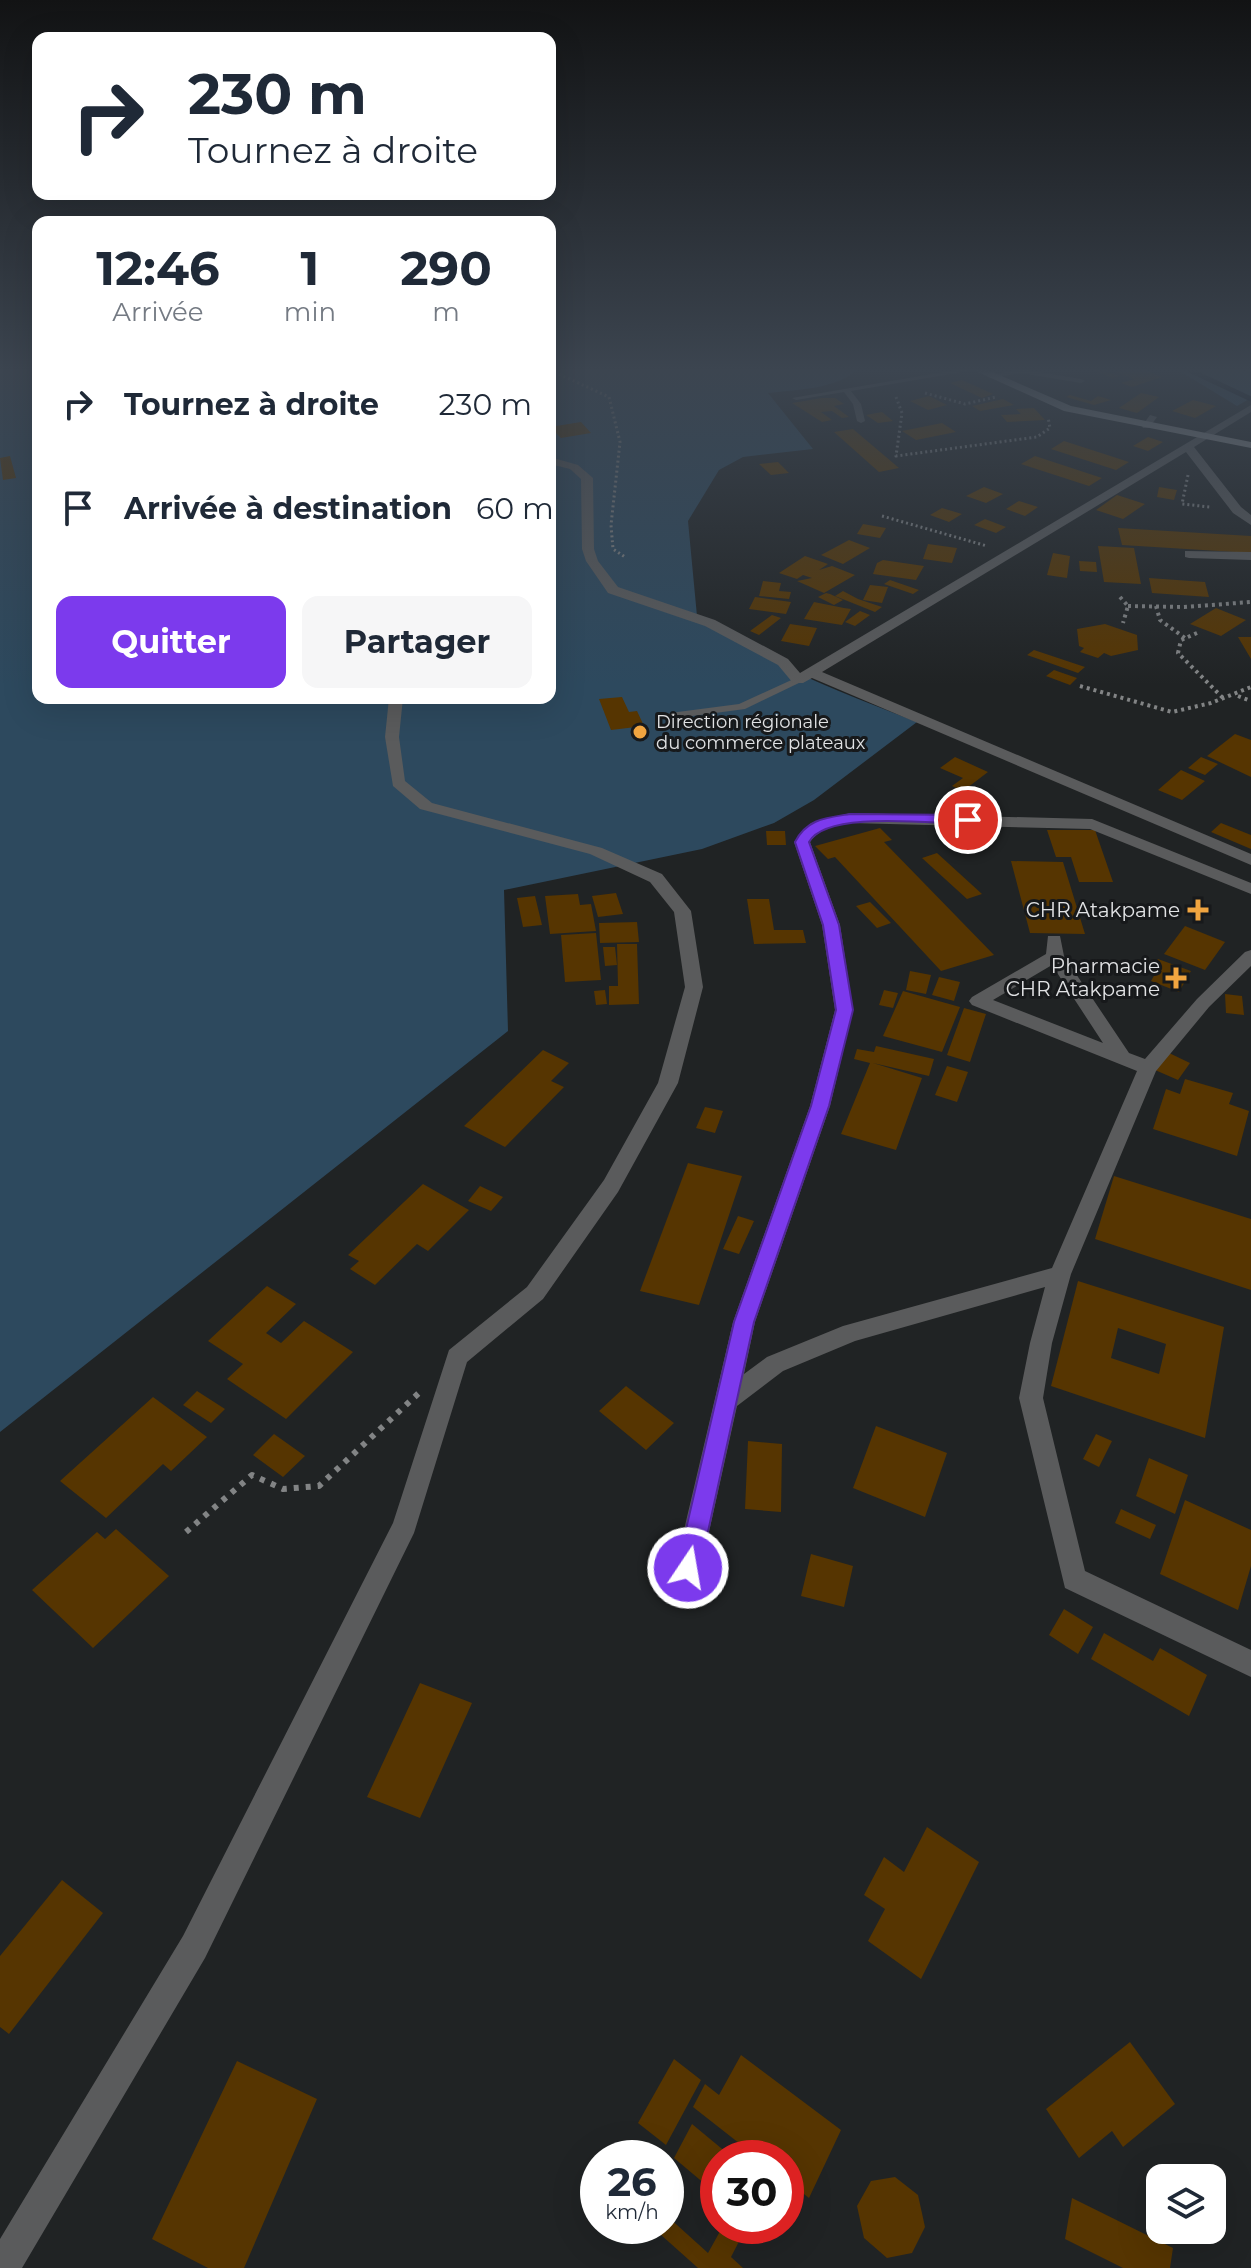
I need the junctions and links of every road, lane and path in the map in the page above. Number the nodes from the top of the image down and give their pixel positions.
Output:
1 (581, 473) edge
2 (617, 473) edge
3 (1141, 473) edge
4 (1208, 473) edge
5 (882, 516) dead end
6 (1251, 521) edge
7 (1007, 552) junction
8 (1189, 554) dead end
9 (1251, 556) edge
10 (625, 557) dead end
11 (1120, 597) dead end
12 (1251, 602) edge
13 (1128, 606) junction
14 (1156, 606) junction
15 (1123, 623) dead end
16 (1197, 633) dead end
17 (1185, 638) junction
18 (805, 676) junction
19 (1080, 686) dead end
20 (1251, 687) edge
21 (1237, 696) junction
22 (1224, 699) junction
23 (1251, 701) edge
24 (395, 704) edge
25 (670, 716) dead end
26 (1251, 860) edge
27 (1251, 889) edge
28 (1251, 956) edge
29 (1121, 1056) junction
30 (1148, 1068) junction
31 (1060, 1274) junction
32 (423, 1389) dead end
33 (724, 1402) junction
34 (186, 1532) dead end
35 (688, 1568) dead end
36 (1250, 1660) edge
37 (2, 2268) edge

1 - 18 street
2 - 10 path
3 - 7 street
4 - 6 street
5 - 7 path
7 - 18 street
8 - 9 street
11 - 13 path
12 - 14 path
13 - 14 path
13 - 15 path
14 - 17 path
16 - 17 path
17 - 22 path
18 - 25 lane
18 - 26 street
19 - 22 path
20 - 21 path
21 - 22 path
21 - 23 path
24 - 37 street
27 - 33 street
28 - 30 street
29 - 29 street
29 - 30 street
30 - 31 street
31 - 33 street
31 - 36 street
32 - 34 path
33 - 35 street

